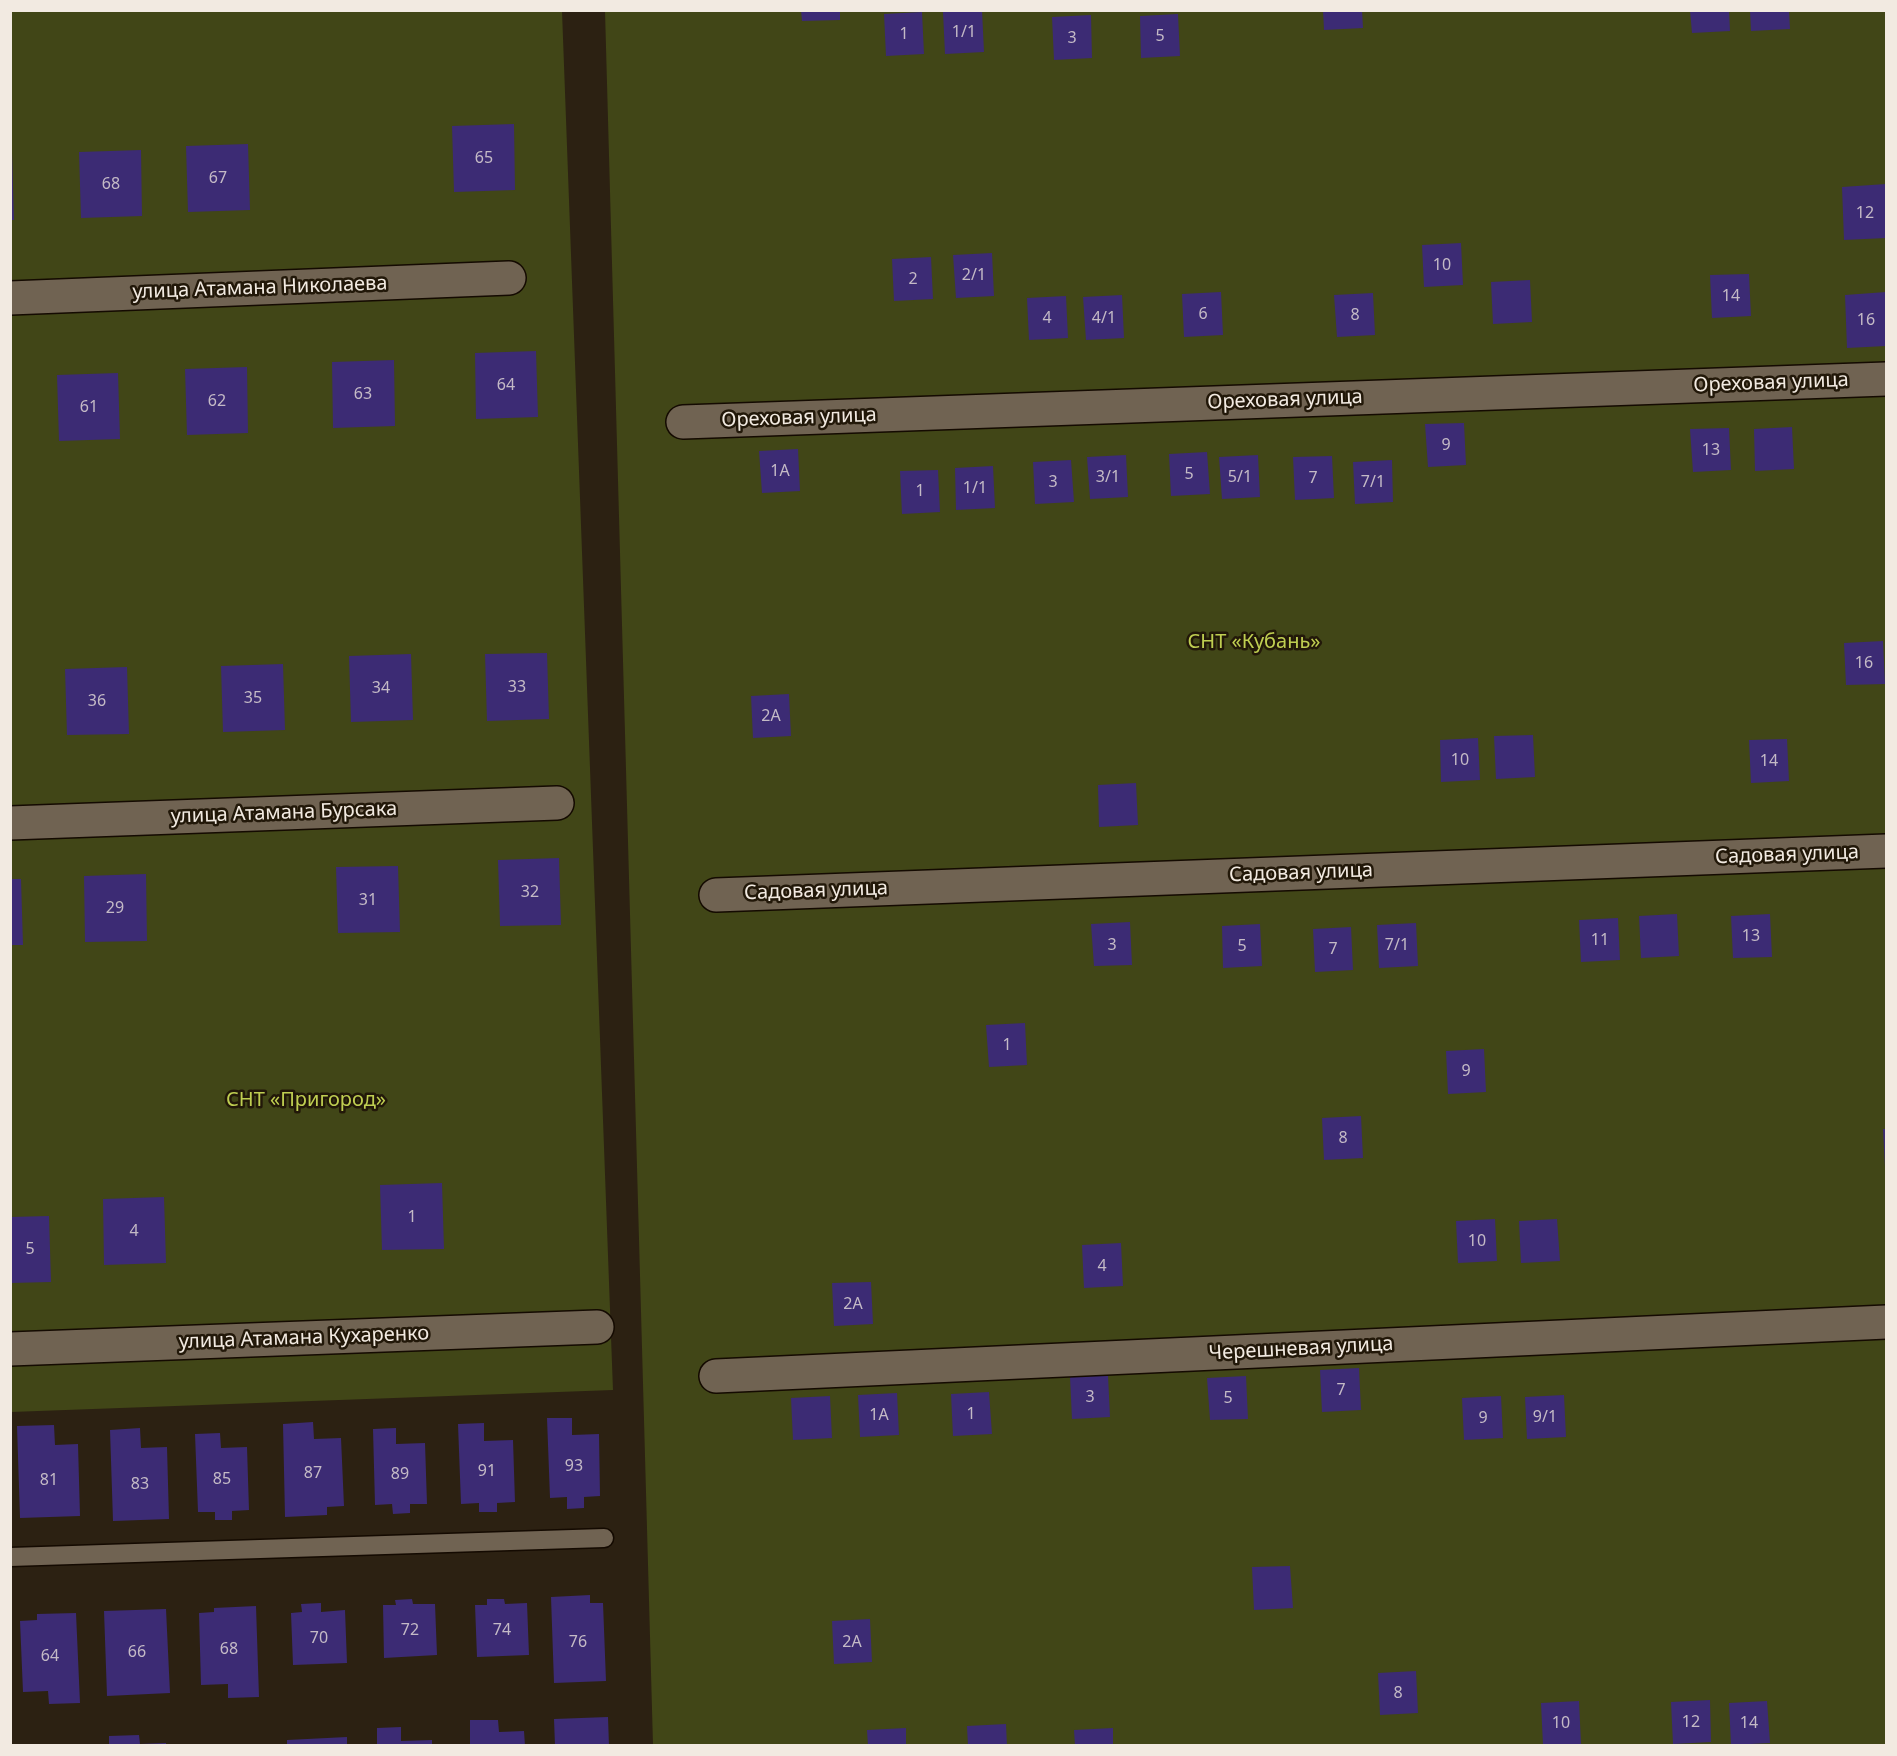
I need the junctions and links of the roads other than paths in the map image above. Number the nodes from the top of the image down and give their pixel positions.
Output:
1 (509, 278) dead end
2 (10, 298) edge
3 (1887, 378) edge
4 (683, 422) dead end
5 (557, 803) dead end
6 (10, 823) edge
7 (1887, 851) edge
8 (716, 895) dead end
9 (1887, 1322) edge
10 (597, 1327) dead end
11 (10, 1349) edge
12 (716, 1376) dead end
13 (604, 1538) dead end
14 (10, 1557) edge

1 - 2 street, улица Атамана Николаева
3 - 4 street, Ореховая улица
5 - 6 street, улица Атамана Бурсака
7 - 8 street, Садовая улица
9 - 12 street, Черешневая улица
10 - 11 street, улица Атамана Кухаренко
13 - 14 lane

